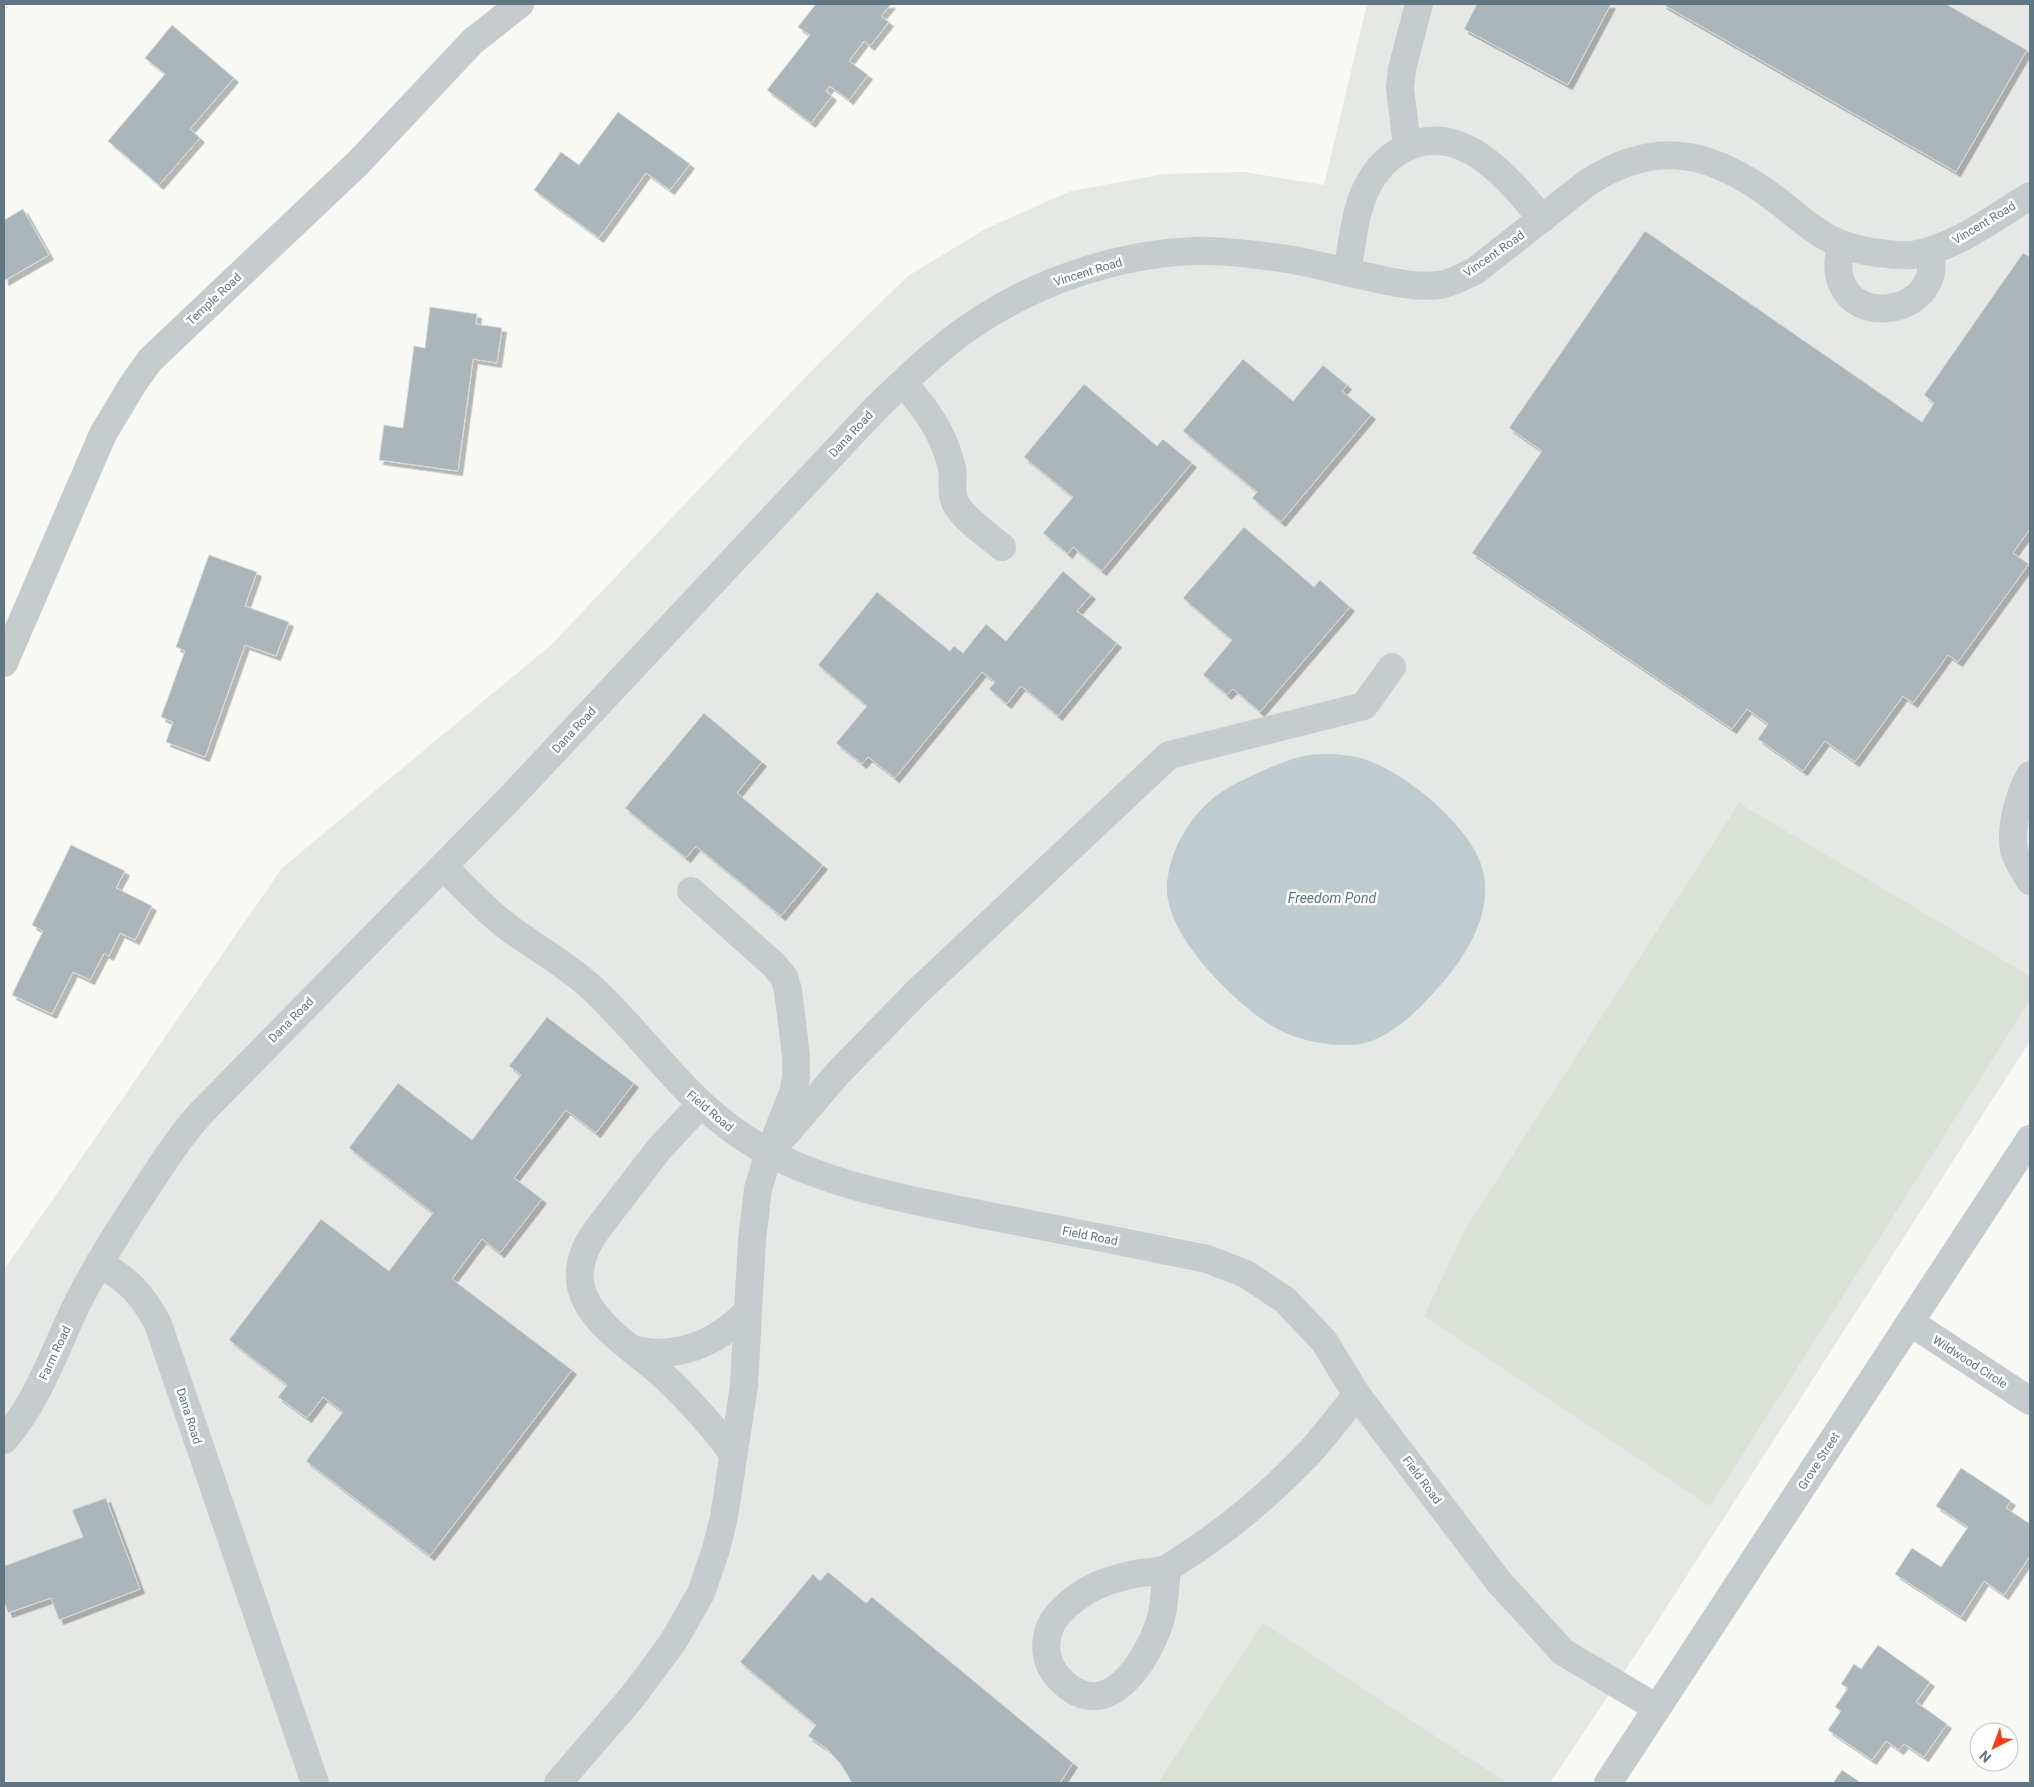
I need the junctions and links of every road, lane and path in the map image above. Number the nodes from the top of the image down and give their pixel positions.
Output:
1 (520, 4) edge
2 (1419, 4) edge
3 (1407, 146) junction
4 (2030, 196) edge
5 (1542, 219) junction
6 (1841, 245) junction
7 (1931, 251) junction
8 (1347, 272) junction
9 (903, 383) junction
10 (1002, 547) dead end
11 (4, 663) edge
12 (1392, 667) dead end
13 (2030, 775) edge
14 (444, 867) junction
15 (2030, 881) edge
16 (691, 891) dead end
17 (700, 1105) junction
18 (2030, 1139) edge
19 (769, 1153) junction
20 (99, 1263) junction
21 (748, 1311) junction
22 (1910, 1322) junction
23 (630, 1348) junction
24 (1357, 1395) junction
25 (2030, 1401) edge
26 (4, 1440) edge
27 (733, 1454) junction
28 (1167, 1569) junction
29 (1657, 1708) junction
30 (315, 1783) edge
31 (558, 1783) edge
32 (1608, 1783) edge

1 - 11 street, Temple Road
2 - 3 street
3 - 5 street
3 - 8 street
4 - 7 street, Vincent Road
5 - 6 street, Vincent Road
5 - 8 street, Vincent Road
6 - 7 street, Vincent Road
6 - 7 street
8 - 9 street, Vincent Road
9 - 10 street
9 - 14 street, Dana Road
12 - 19 street
13 - 15 street
14 - 17 street, Field Road
14 - 20 street, Dana Road
16 - 19 street
17 - 19 street, Field Road
17 - 23 street
18 - 22 street, Grove Street
19 - 21 street
19 - 24 street, Field Road
20 - 26 street, Farm Road
20 - 30 street, Dana Road
21 - 23 street
21 - 27 street
22 - 25 street, Wildwood Circle
22 - 29 street, Grove Street
23 - 27 street
24 - 28 street
24 - 29 street, Field Road
27 - 31 street
28 - 28 street
29 - 32 street, Grove Street

